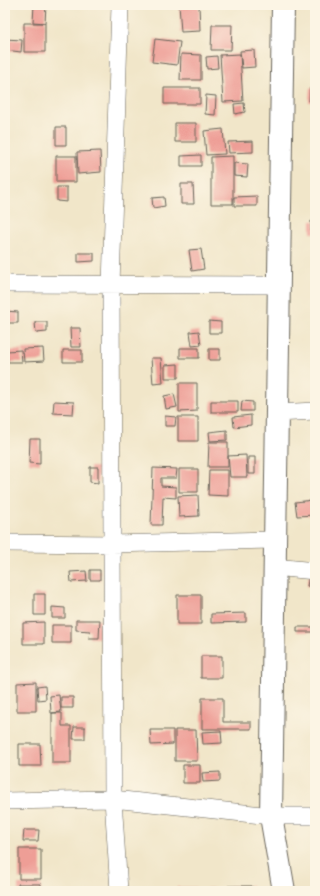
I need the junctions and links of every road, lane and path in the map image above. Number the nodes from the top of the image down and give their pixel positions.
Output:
1 (120, 5) edge
2 (283, 5) edge
3 (5, 284) edge
4 (111, 285) junction
5 (279, 285) junction
6 (315, 411) edge
7 (277, 413) junction
8 (274, 540) junction
9 (5, 543) edge
10 (112, 544) junction
11 (274, 567) junction
12 (315, 571) edge
13 (113, 799) junction
14 (5, 802) edge
15 (271, 816) junction
16 (315, 816) edge
17 (119, 891) edge
18 (284, 891) edge

1 - 4 street
2 - 5 street
3 - 4 street
4 - 5 street
4 - 10 street
5 - 7 street
6 - 7 street
7 - 8 street
8 - 10 street
8 - 11 street
9 - 10 street
10 - 13 street
11 - 12 street
11 - 15 street
13 - 14 street
13 - 15 street
13 - 17 street
15 - 16 street
15 - 18 street

